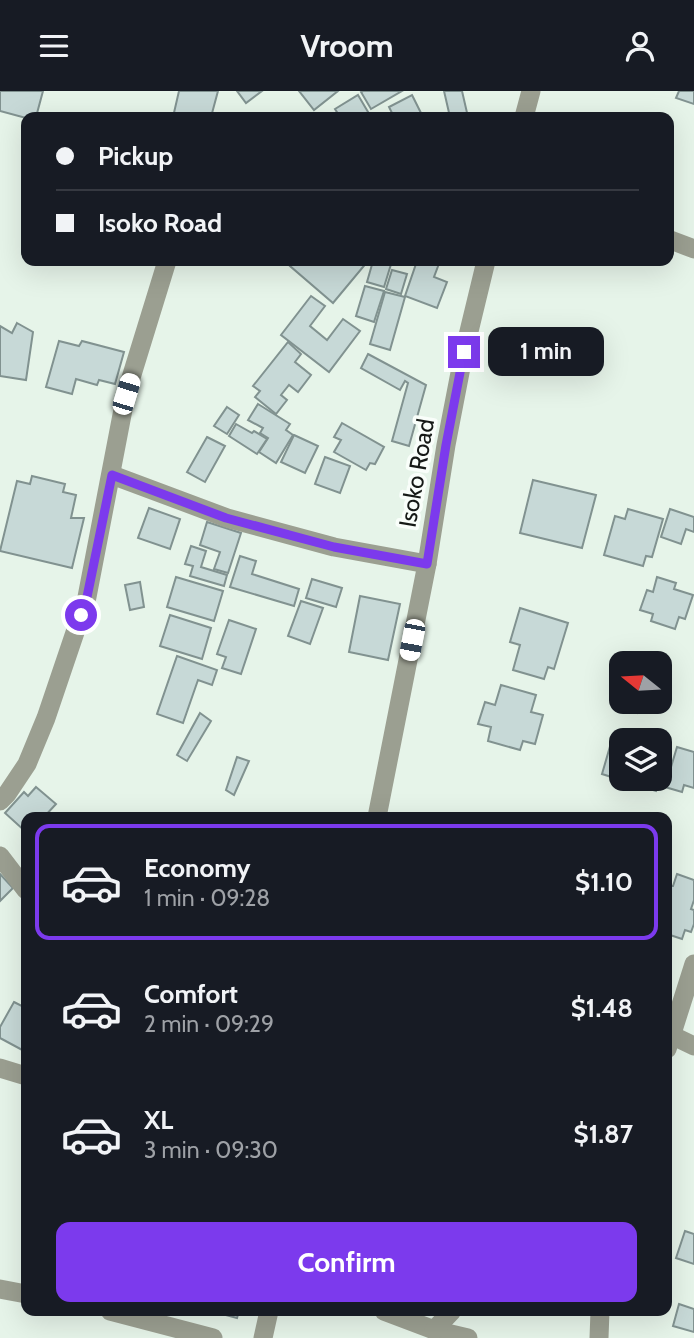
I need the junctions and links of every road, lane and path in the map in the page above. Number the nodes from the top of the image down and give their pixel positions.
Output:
1 (531, 91) edge
2 (525, 112) edge
3 (674, 241) edge
4 (694, 249) edge
5 (165, 266) edge
6 (485, 266) edge
7 (112, 475) junction
8 (427, 564) junction
9 (0, 801) edge
10 (378, 812) edge
11 (0, 856) edge
12 (21, 883) edge
13 (694, 964) edge
14 (672, 1027) edge
15 (672, 1040) edge
16 (694, 1046) edge
17 (0, 1068) edge
18 (21, 1074) edge
19 (0, 1289) edge
20 (21, 1293) edge
21 (129, 1316) edge
22 (268, 1316) edge
23 (397, 1316) edge
24 (447, 1316) edge
25 (600, 1316) edge
26 (434, 1330) junction
27 (213, 1338) edge
28 (263, 1338) edge
29 (468, 1338) edge
30 (599, 1338) edge

1 - 2 street
3 - 4 street
5 - 7 street
6 - 8 street, Isoko Road
7 - 8 street
7 - 9 street
8 - 10 street, Isoko Road
11 - 12 street
13 - 14 street
15 - 16 street
17 - 18 street
19 - 20 street
21 - 27 street
22 - 28 street
23 - 26 street
24 - 26 street
25 - 30 street
26 - 29 street

